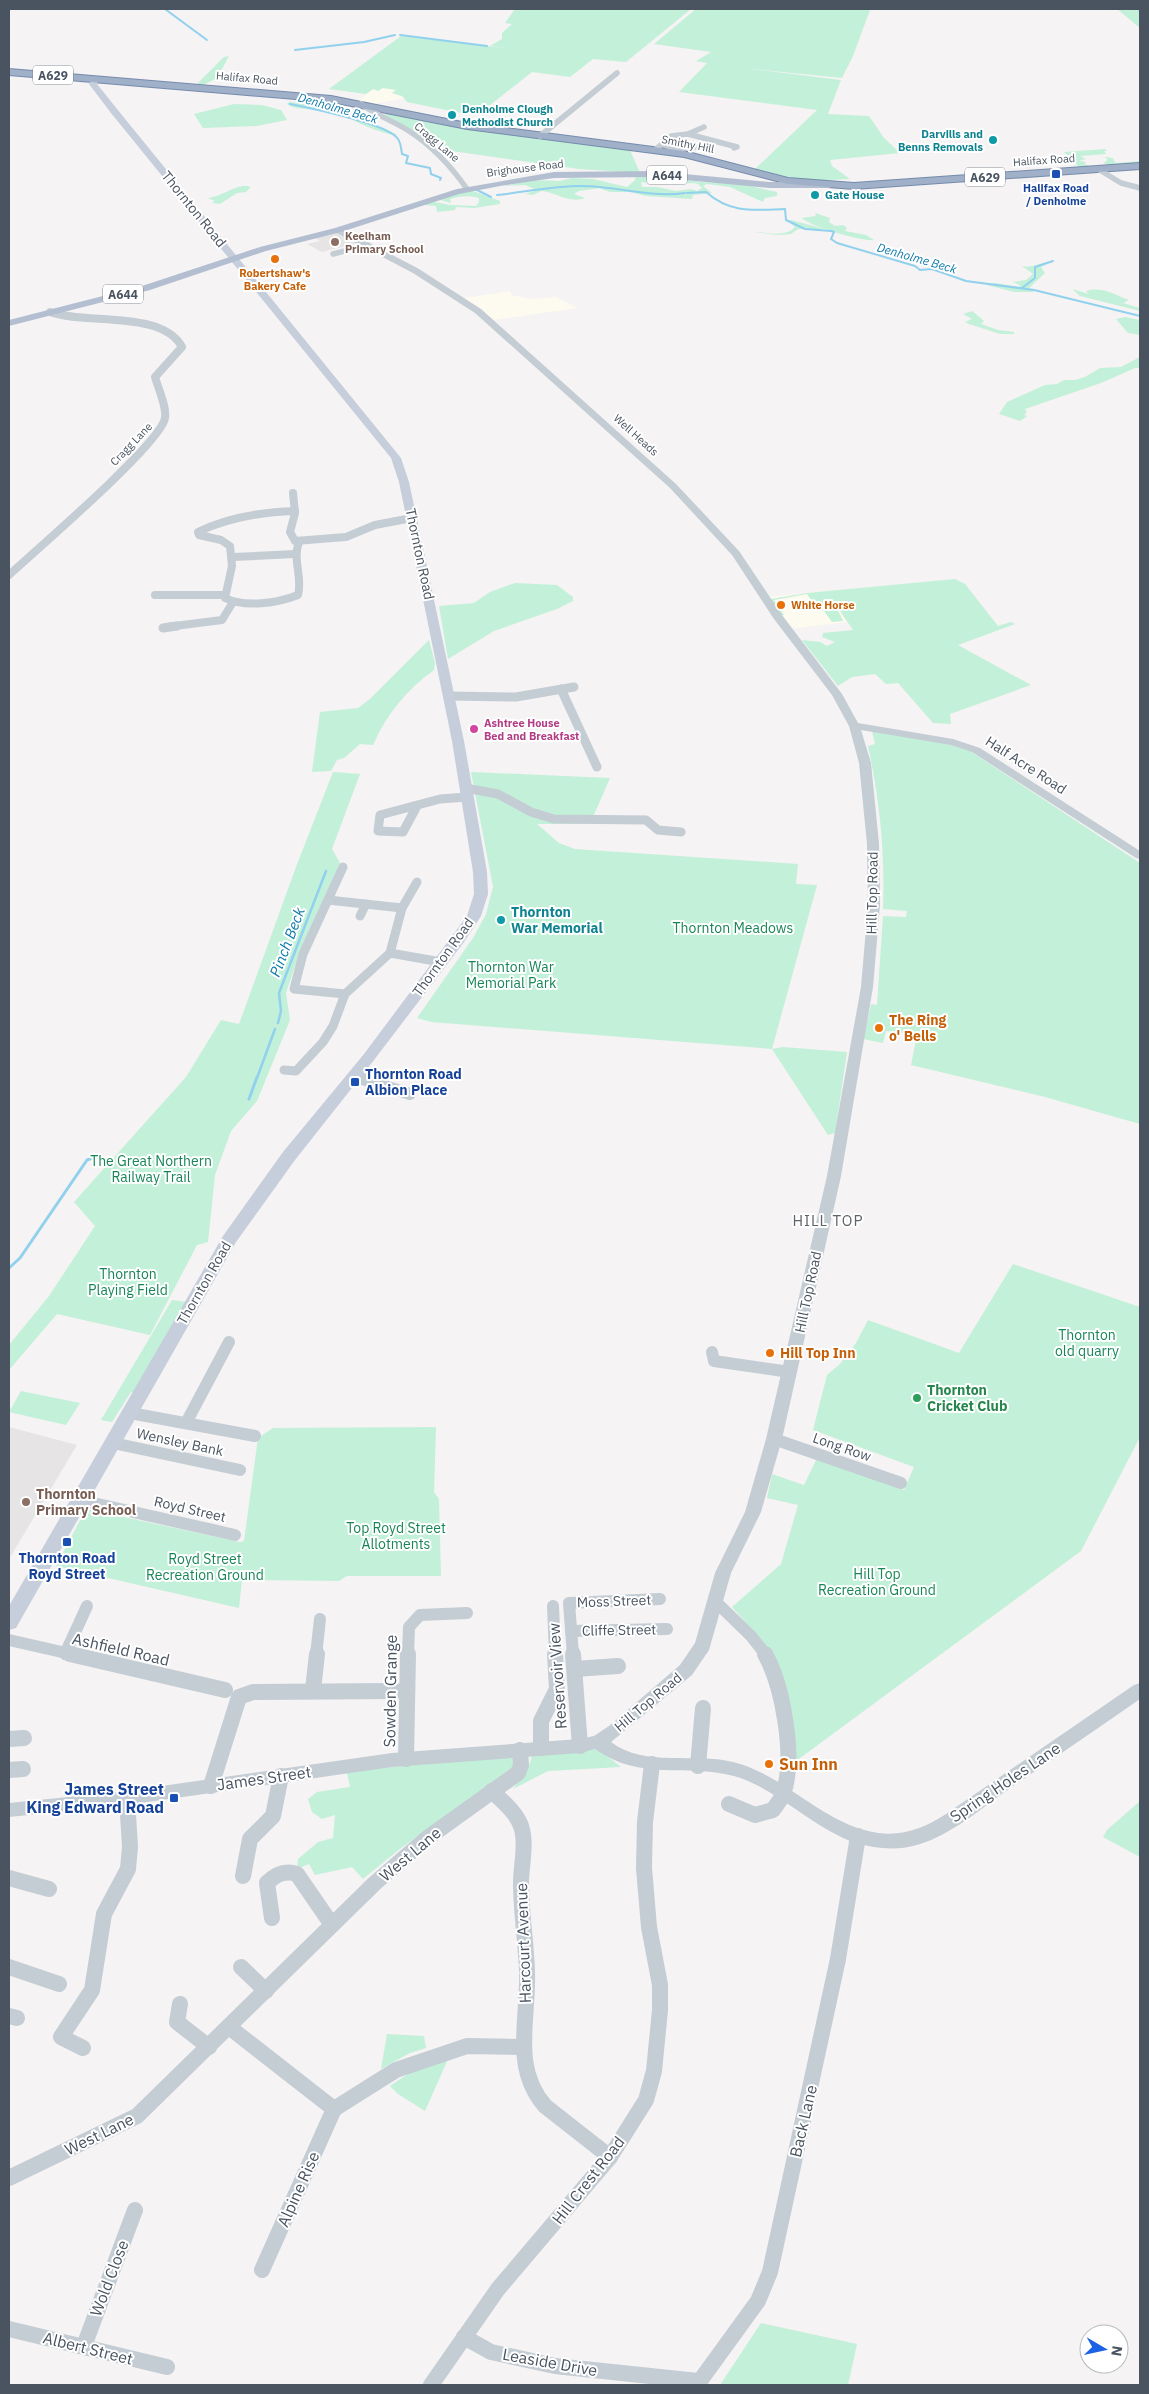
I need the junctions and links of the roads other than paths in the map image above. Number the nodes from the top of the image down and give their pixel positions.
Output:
1 (9, 72) edge
2 (617, 73) dead end
3 (97, 79) junction
4 (362, 104) junction
5 (704, 128) dead end
6 (688, 134) junction
7 (540, 136) junction
8 (654, 140) dead end
9 (660, 145) junction
10 (694, 146) dead end
11 (734, 148) dead end
12 (1140, 166) edge
13 (1098, 169) junction
14 (829, 185) junction
15 (1140, 188) edge
16 (467, 189) junction
17 (338, 230) junction
18 (368, 245) junction
19 (333, 254) dead end
20 (234, 258) junction
21 (50, 312) junction
22 (9, 323) edge
23 (292, 493) dead end
24 (295, 511) junction
25 (412, 518) junction
26 (299, 542) junction
27 (295, 554) junction
28 (233, 557) junction
29 (9, 575) edge
30 (155, 594) dead end
31 (225, 595) junction
32 (233, 602) junction
33 (163, 628) dead end
34 (574, 687) dead end
35 (561, 689) junction
36 (448, 696) junction
37 (854, 726) junction
38 (597, 767) dead end
39 (466, 793) junction
40 (417, 806) dead end
41 (681, 832) dead end
42 (1140, 856) edge
43 (344, 867) dead end
44 (417, 882) dead end
45 (328, 900) junction
46 (366, 904) junction
47 (402, 908) junction
48 (360, 916) dead end
49 (390, 953) junction
50 (441, 962) junction
51 (345, 994) junction
52 (284, 1070) dead end
53 (353, 1076) junction
54 (410, 1094) dead end
55 (229, 1342) dead end
56 (710, 1360) dead end
57 (790, 1372) junction
58 (130, 1413) junction
59 (186, 1423) junction
60 (255, 1436) dead end
61 (774, 1439) junction
62 (113, 1443) junction
63 (240, 1470) dead end
64 (901, 1483) dead end
65 (80, 1500) junction
66 (235, 1535) dead end
67 (660, 1599) dead end
68 (714, 1600) junction
69 (569, 1603) joint
70 (87, 1606) dead end
71 (553, 1606) dead end
72 (467, 1613) dead end
73 (320, 1619) dead end
74 (9, 1623) edge
75 (667, 1629) dead end
76 (571, 1630) junction
77 (9, 1640) edge
78 (65, 1654) junction
79 (618, 1666) dead end
80 (575, 1669) junction
81 (225, 1690) dead end
82 (313, 1690) junction
83 (1140, 1690) edge
84 (396, 1691) dead end
85 (703, 1708) dead end
86 (24, 1738) dead end
87 (9, 1739) edge
88 (598, 1742) junction
89 (580, 1746) junction
90 (541, 1748) junction
91 (520, 1750) junction
92 (406, 1759) junction
93 (652, 1764) junction
94 (698, 1766) junction
95 (23, 1769) dead end
96 (9, 1770) edge
97 (281, 1776) junction
98 (210, 1786) junction
99 (492, 1790) junction
100 (784, 1792) junction
101 (127, 1798) junction
102 (729, 1804) dead end
103 (9, 1810) edge
104 (858, 1836) junction
105 (243, 1876) dead end
106 (9, 1878) edge
107 (49, 1889) dead end
108 (272, 1918) dead end
109 (332, 1925) junction
110 (9, 1967) edge
111 (241, 1967) dead end
112 (59, 1984) dead end
113 (266, 1991) junction
114 (180, 2004) dead end
115 (229, 2027) junction
116 (209, 2047) junction
117 (522, 2047) junction
118 (83, 2048) dead end
119 (334, 2109) junction
120 (610, 2157) junction
121 (9, 2178) edge
122 (135, 2210) dead end
123 (262, 2270) dead end
124 (9, 2329) edge
125 (464, 2338) junction
126 (84, 2346) junction
127 (167, 2367) dead end
128 (698, 2383) edge
129 (432, 2385) edge

1 - 3 highway, Halifax Road / A629
2 - 7 street
3 - 4 highway, Halifax Road / A629
3 - 20 main road, Thornton Road
4 - 7 highway, Halifax Road / A629
4 - 16 street, Cragg Lane
5 - 6 street
6 - 9 street
6 - 11 street
7 - 9 highway, Smithy Hill / A629
8 - 9 street
9 - 10 street
9 - 14 highway, Smithy Hill / A629
12 - 13 highway, Halifax Road / A629
13 - 14 highway, Halifax Road / A629
13 - 15 street
14 - 16 main road, Brighouse Road / A644
16 - 17 main road, Brighouse Road / A644
17 - 18 street, Well Heads
17 - 20 main road, Brighouse Road / A644
18 - 19 street
18 - 37 street, Well Heads
20 - 21 main road, A644
20 - 25 main road, Thornton Road
21 - 22 main road, A644
21 - 29 street, Cragg Lane
23 - 24 street
24 - 26 street
24 - 28 street
25 - 26 street
25 - 36 main road, Thornton Road
26 - 27 street
27 - 28 street
27 - 32 street
28 - 31 street
30 - 31 street
31 - 32 street
32 - 33 street
34 - 35 street
35 - 36 street
35 - 38 street
36 - 39 main road, Thornton Road
37 - 42 street, Half Acre Road
37 - 57 street, Hill Top Road
39 - 40 street
39 - 41 street
39 - 50 main road, Thornton Road
43 - 45 street
44 - 47 street
45 - 46 street
45 - 51 street
46 - 47 street
46 - 48 street
47 - 49 street
49 - 50 street
49 - 51 street
50 - 53 main road, Thornton Road
51 - 52 street
53 - 54 street
53 - 58 main road, Thornton Road
55 - 59 street
56 - 57 street
57 - 61 street, Hill Top Road
58 - 59 street
58 - 62 main road, Thornton Road
59 - 60 street
61 - 64 street, Long Row
61 - 68 street, Hill Top Road
62 - 63 street, Wensley Bank
62 - 65 main road, Thornton Road
65 - 66 street, Royd Street
65 - 74 main road, Thornton Road
67 - 69 street, Moss Street
68 - 88 street, Hill Top Road
68 - 100 street
69 - 76 street, Reservoir View
70 - 78 street
71 - 90 street
72 - 92 street, Sowden Grange
73 - 82 street
75 - 76 street, Cliffe Street
76 - 80 street, Reservoir View
77 - 78 street, Ashfield Road
78 - 81 street, Ashfield Road
79 - 80 street
80 - 89 street, Reservoir View
82 - 84 street
82 - 98 street
83 - 104 street, Spring Holes Lane
85 - 94 street
86 - 87 street
88 - 89 street
88 - 93 street
89 - 90 street
90 - 91 street
91 - 92 street, James Street
91 - 99 street, West Lane
92 - 97 street, James Street
93 - 94 street
93 - 120 street, Hill Crest Road
94 - 100 street
95 - 96 street
97 - 98 street, James Street
97 - 105 street
98 - 101 street, James Street
99 - 109 street, West Lane
99 - 117 street, Harcourt Avenue
100 - 102 street
100 - 104 street
101 - 103 street, James Street
101 - 118 street
104 - 128 street, Back Lane
106 - 107 street
108 - 109 street
109 - 113 street, West Lane
110 - 112 street
111 - 113 street
113 - 115 street, West Lane
114 - 116 street
115 - 116 street, West Lane
115 - 119 street
116 - 121 street, West Lane
117 - 119 street
117 - 120 street, Harcourt Avenue
119 - 123 street, Alpine Rise
120 - 125 street, Hill Crest Road
122 - 126 street, Wold Close
124 - 126 street, Albert Street
125 - 128 street, Leaside Drive
125 - 129 street, Hill Crest Road
126 - 127 street, Albert Street

